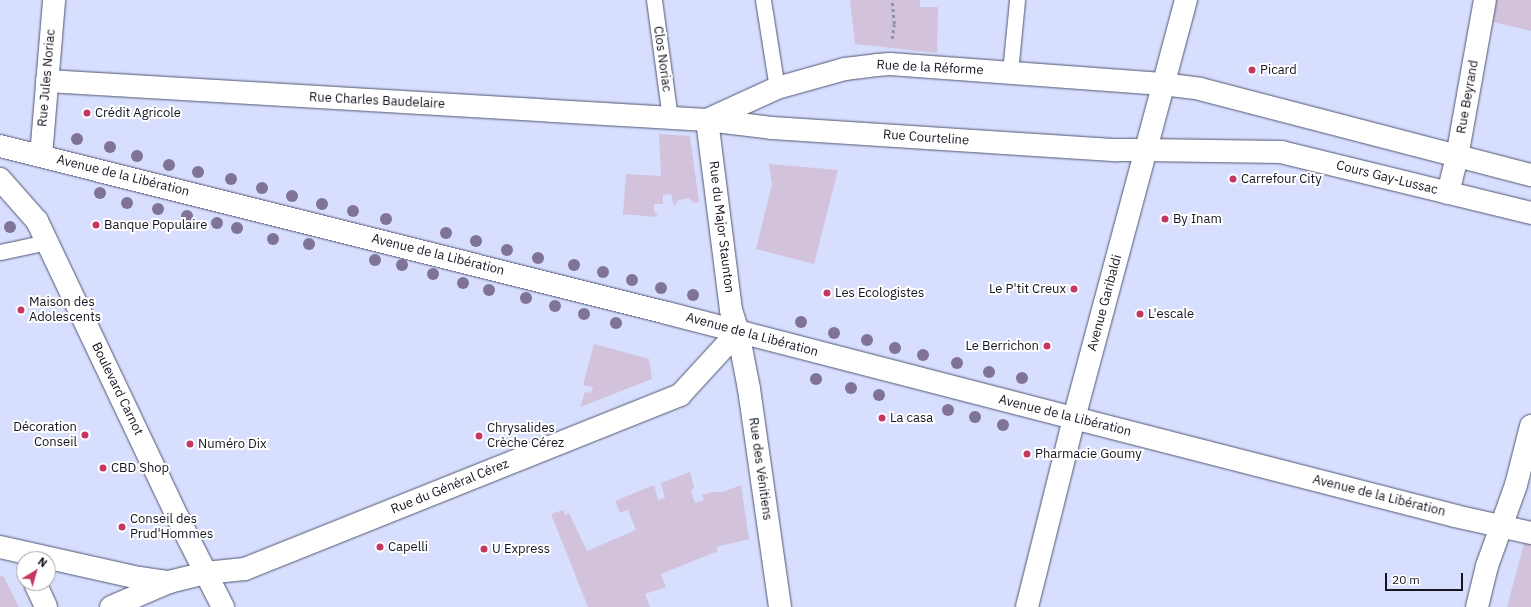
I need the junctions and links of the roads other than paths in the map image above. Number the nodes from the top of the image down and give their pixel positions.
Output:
1 (54, 0) edge
2 (654, 0) edge
3 (763, 0) edge
4 (1017, 0) edge
5 (1186, 0) edge
6 (1485, 0) edge
7 (1010, 72) junction
8 (47, 82) junction
9 (1162, 84) junction
10 (777, 88) junction
11 (670, 118) junction
12 (707, 120) junction
13 (0, 146) edge
14 (1145, 150) junction
15 (41, 156) junction
16 (1457, 157) junction
17 (1531, 175) edge
18 (0, 179) edge
19 (1448, 193) junction
20 (1531, 213) edge
21 (46, 242) junction
22 (0, 252) edge
23 (738, 332) junction
24 (1074, 418) junction
25 (1531, 426) edge
26 (1502, 526) junction
27 (1531, 533) edge
28 (15, 553) edge
29 (205, 573) junction
30 (169, 582) junction
31 (39, 591) edge
32 (46, 607) edge
33 (111, 607) edge
34 (223, 607) edge
35 (780, 607) edge
36 (1027, 607) edge
37 (1477, 607) edge

1 - 8 street, Rue Jules Noriac
2 - 11 lane, Clos Noriac
3 - 10 lane
4 - 7 lane
5 - 9 street, Avenue Garibaldi
6 - 16 street, Rue Beyrand
7 - 9 street, Rue de la Réforme
7 - 10 street, Rue de la Réforme
8 - 11 street, Rue Charles Baudelaire
8 - 15 street, Rue Jules Noriac
9 - 14 street, Avenue Garibaldi
9 - 16 street
10 - 12 street, Rue de la Réforme
11 - 12 street, Rue Charles Baudelaire
12 - 14 street, Rue Courteline
12 - 23 street, Rue du Major Staunton
13 - 15 street, Avenue de la Libération
14 - 19 street, Cours Gay-Lussac
14 - 24 street, Avenue Garibaldi
15 - 23 street, Avenue de la Libération
16 - 17 street
16 - 19 street, Rue Beyrand
18 - 21 street, Boulevard Carnot
19 - 20 street, Cours Gay-Lussac
21 - 22 lane
21 - 29 street, Boulevard Carnot
23 - 24 street, Avenue de la Libération
23 - 29 street, Rue du Général Cérez
23 - 35 street, Rue des Vénitiens
24 - 26 street, Avenue de la Libération
24 - 36 street, Avenue Garibaldi
25 - 26 street
26 - 27 street, Avenue de la Libération
26 - 37 street
28 - 30 street
29 - 30 street, Rue du Général Cérez
29 - 34 street, Boulevard Carnot
30 - 33 street
31 - 32 street

